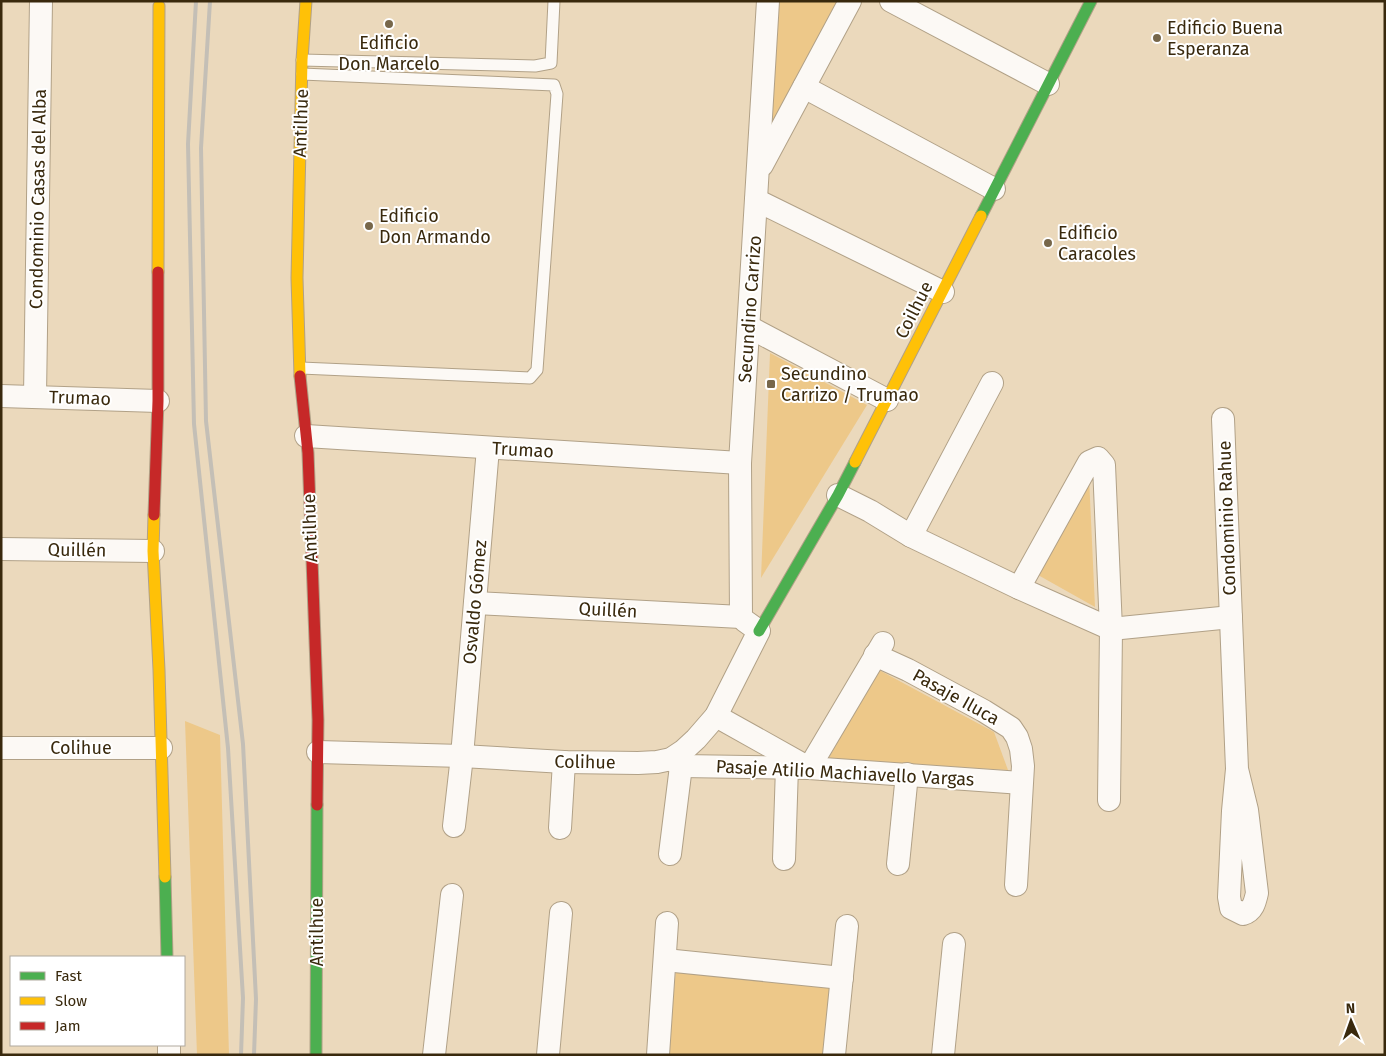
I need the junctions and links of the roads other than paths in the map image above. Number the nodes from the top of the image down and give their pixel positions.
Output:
1 (41, 1) edge
2 (306, 1) edge
3 (554, 1) edge
4 (768, 1) edge
5 (850, 1) edge
6 (891, 1) edge
7 (1091, 1) edge
8 (159, 6) dead end
9 (302, 60) junction
10 (302, 74) junction
11 (1048, 84) junction
12 (804, 87) junction
13 (758, 172) junction
14 (994, 189) junction
15 (756, 200) junction
16 (943, 292) junction
17 (749, 327) junction
18 (301, 368) junction
19 (992, 383) dead end
20 (1, 396) edge
21 (35, 396) junction
22 (887, 400) junction
23 (158, 401) junction
24 (1223, 419) dead end
25 (306, 436) junction
26 (488, 448) junction
27 (740, 463) junction
28 (838, 495) junction
29 (911, 536) junction
30 (1, 549) edge
31 (153, 551) junction
32 (1019, 588) junction
33 (475, 603) junction
34 (740, 617) junction
35 (1231, 617) junction
36 (1111, 629) junction
37 (759, 631) junction
38 (716, 716) junction
39 (1, 748) edge
40 (161, 748) junction
41 (318, 752) junction
42 (462, 756) junction
43 (564, 762) junction
44 (676, 762) junction
45 (798, 768) junction
46 (1237, 769) junction
47 (907, 774) junction
48 (1021, 783) junction
49 (1109, 800) dead end
50 (454, 826) dead end
51 (560, 828) dead end
52 (670, 854) dead end
53 (784, 859) dead end
54 (898, 864) dead end
55 (1016, 885) dead end
56 (452, 895) dead end
57 (561, 914) dead end
58 (667, 922) dead end
59 (847, 926) dead end
60 (954, 944) dead end
61 (167, 956) edge
62 (665, 960) junction
63 (842, 978) junction
64 (316, 1055) edge
65 (434, 1055) edge
66 (548, 1055) edge
67 (658, 1055) edge
68 (834, 1055) edge
69 (943, 1055) edge

1 - 21 street, Condominio Casas del Alba
2 - 9 street, Antilhue
3 - 9 lane
4 - 13 street, Secundino Carrizo
5 - 12 street
6 - 11 street
7 - 11 street, Coilhue
8 - 23 street
9 - 10 street, Antilhue
10 - 18 street, Antilhue
10 - 18 lane
11 - 14 street, Coilhue
12 - 13 street
12 - 14 street
13 - 15 street, Secundino Carrizo
14 - 16 street, Coilhue
15 - 16 street
15 - 17 street, Secundino Carrizo
16 - 22 street, Coilhue
17 - 22 street
17 - 27 street, Secundino Carrizo
18 - 25 street, Antilhue
19 - 29 street
20 - 21 street, Trumao
21 - 23 street, Trumao
22 - 28 street, Coilhue
23 - 31 street
24 - 35 street, Condominio Rahue
25 - 26 street, Trumao
25 - 41 street, Antilhue
26 - 27 street, Trumao
26 - 33 street, Osvaldo Gómez
27 - 34 street, Secundino Carrizo
28 - 29 street, Condominio Rahue
28 - 37 street, Coilhue
29 - 32 street, Condominio Rahue
30 - 31 street, Quillén
31 - 40 street
32 - 36 street, Condominio Rahue
32 - 36 street
33 - 34 street, Quillén
33 - 42 street, Osvaldo Gómez
34 - 37 street
35 - 36 street, Condominio Rahue
35 - 46 street, Condominio Rahue
36 - 49 street
37 - 38 street, Colihue
38 - 44 street, Colihue
38 - 45 street
39 - 40 street, Colihue
40 - 61 street
41 - 42 street, Colihue
41 - 64 street, Antilhue
42 - 43 street, Colihue
42 - 50 street, Osvaldo Gómez
43 - 44 street, Colihue
43 - 51 street
44 - 45 street, Pasaje Atilio Machiavello Vargas
44 - 52 street
45 - 47 street, Pasaje Atilio Machiavello Vargas
45 - 48 street, Pasaje Iluca
45 - 53 street
46 - 46 street, Condominio Rahue
47 - 48 street, Pasaje Atilio Machiavello Vargas
47 - 54 street
48 - 55 street, Pasaje Iluca
56 - 65 street
57 - 66 street
58 - 62 street
59 - 63 street
60 - 69 street
62 - 63 street
62 - 67 street
63 - 68 street

